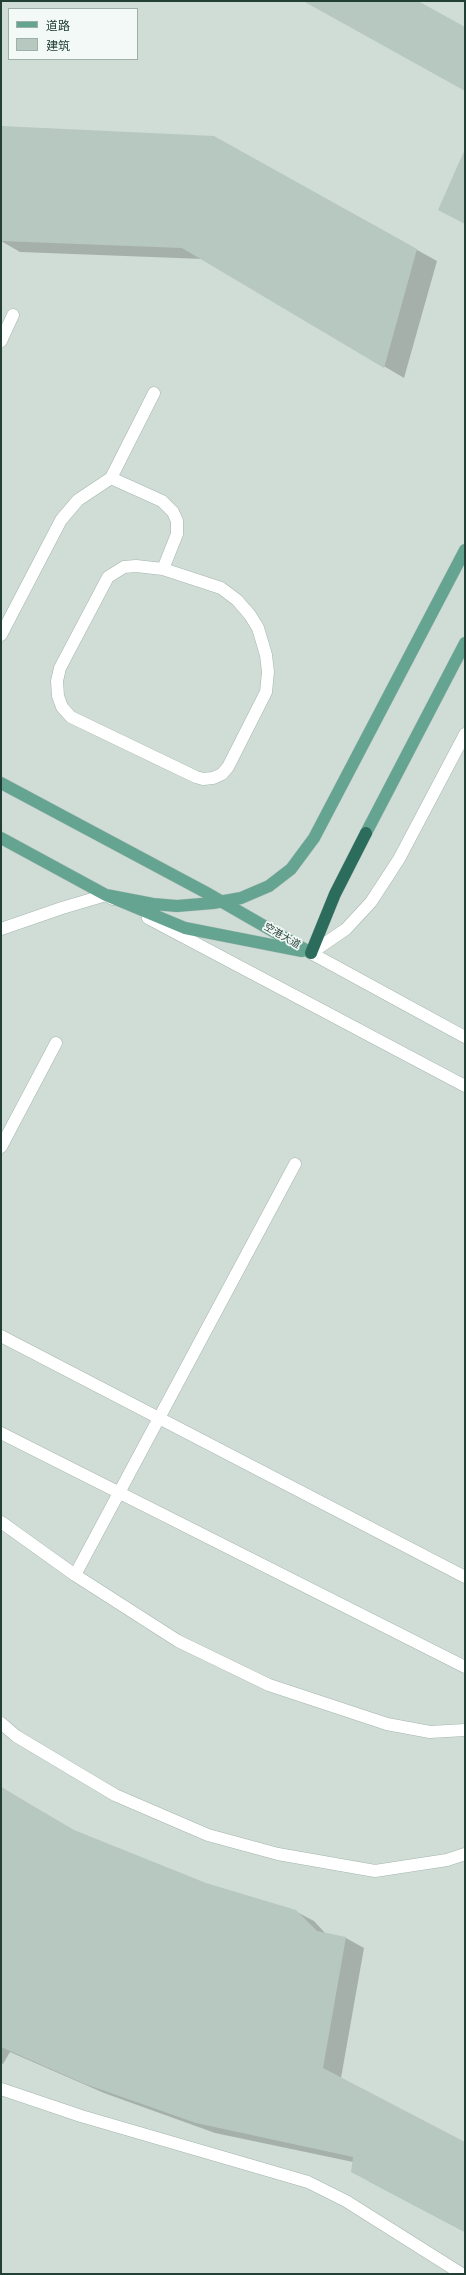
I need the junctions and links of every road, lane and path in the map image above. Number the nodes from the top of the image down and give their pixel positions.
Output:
1 (13, 315) dead end
2 (1, 341) edge
3 (154, 394) dead end
4 (111, 478) junction
5 (465, 550) edge
6 (163, 569) junction
7 (1, 635) edge
8 (465, 643) edge
9 (465, 734) edge
10 (1, 783) edge
11 (366, 833) joint
12 (1, 838) edge
13 (106, 895) junction
14 (221, 902) junction
15 (1, 930) edge
16 (312, 953) junction
17 (465, 1037) edge
18 (56, 1043) dead end
19 (465, 1086) edge
20 (1, 1147) edge
21 (295, 1164) dead end
22 (1, 1336) edge
23 (159, 1419) junction
24 (1, 1432) edge
25 (120, 1492) junction
26 (1, 1522) edge
27 (74, 1575) junction
28 (465, 1577) edge
29 (465, 1667) edge
30 (1, 1723) edge
31 (465, 1730) edge
32 (465, 1854) edge
33 (1, 2089) edge
34 (462, 2274) edge

1 - 2 street
3 - 4 street
4 - 6 street
4 - 7 street
5 - 14 main road
6 - 6 street
8 - 11 main road
9 - 16 street
10 - 14 main road, 空港大道
11 - 16 highway
12 - 13 main road, 空港大道
13 - 14 main road
13 - 15 street
13 - 16 main road, 空港大道
13 - 19 street
14 - 16 main road, 空港大道
16 - 17 street
18 - 20 street
21 - 23 street
22 - 23 street
23 - 25 street
23 - 28 street
24 - 25 street
25 - 27 street
25 - 29 street
26 - 27 street
27 - 31 street
30 - 32 street
33 - 34 street

